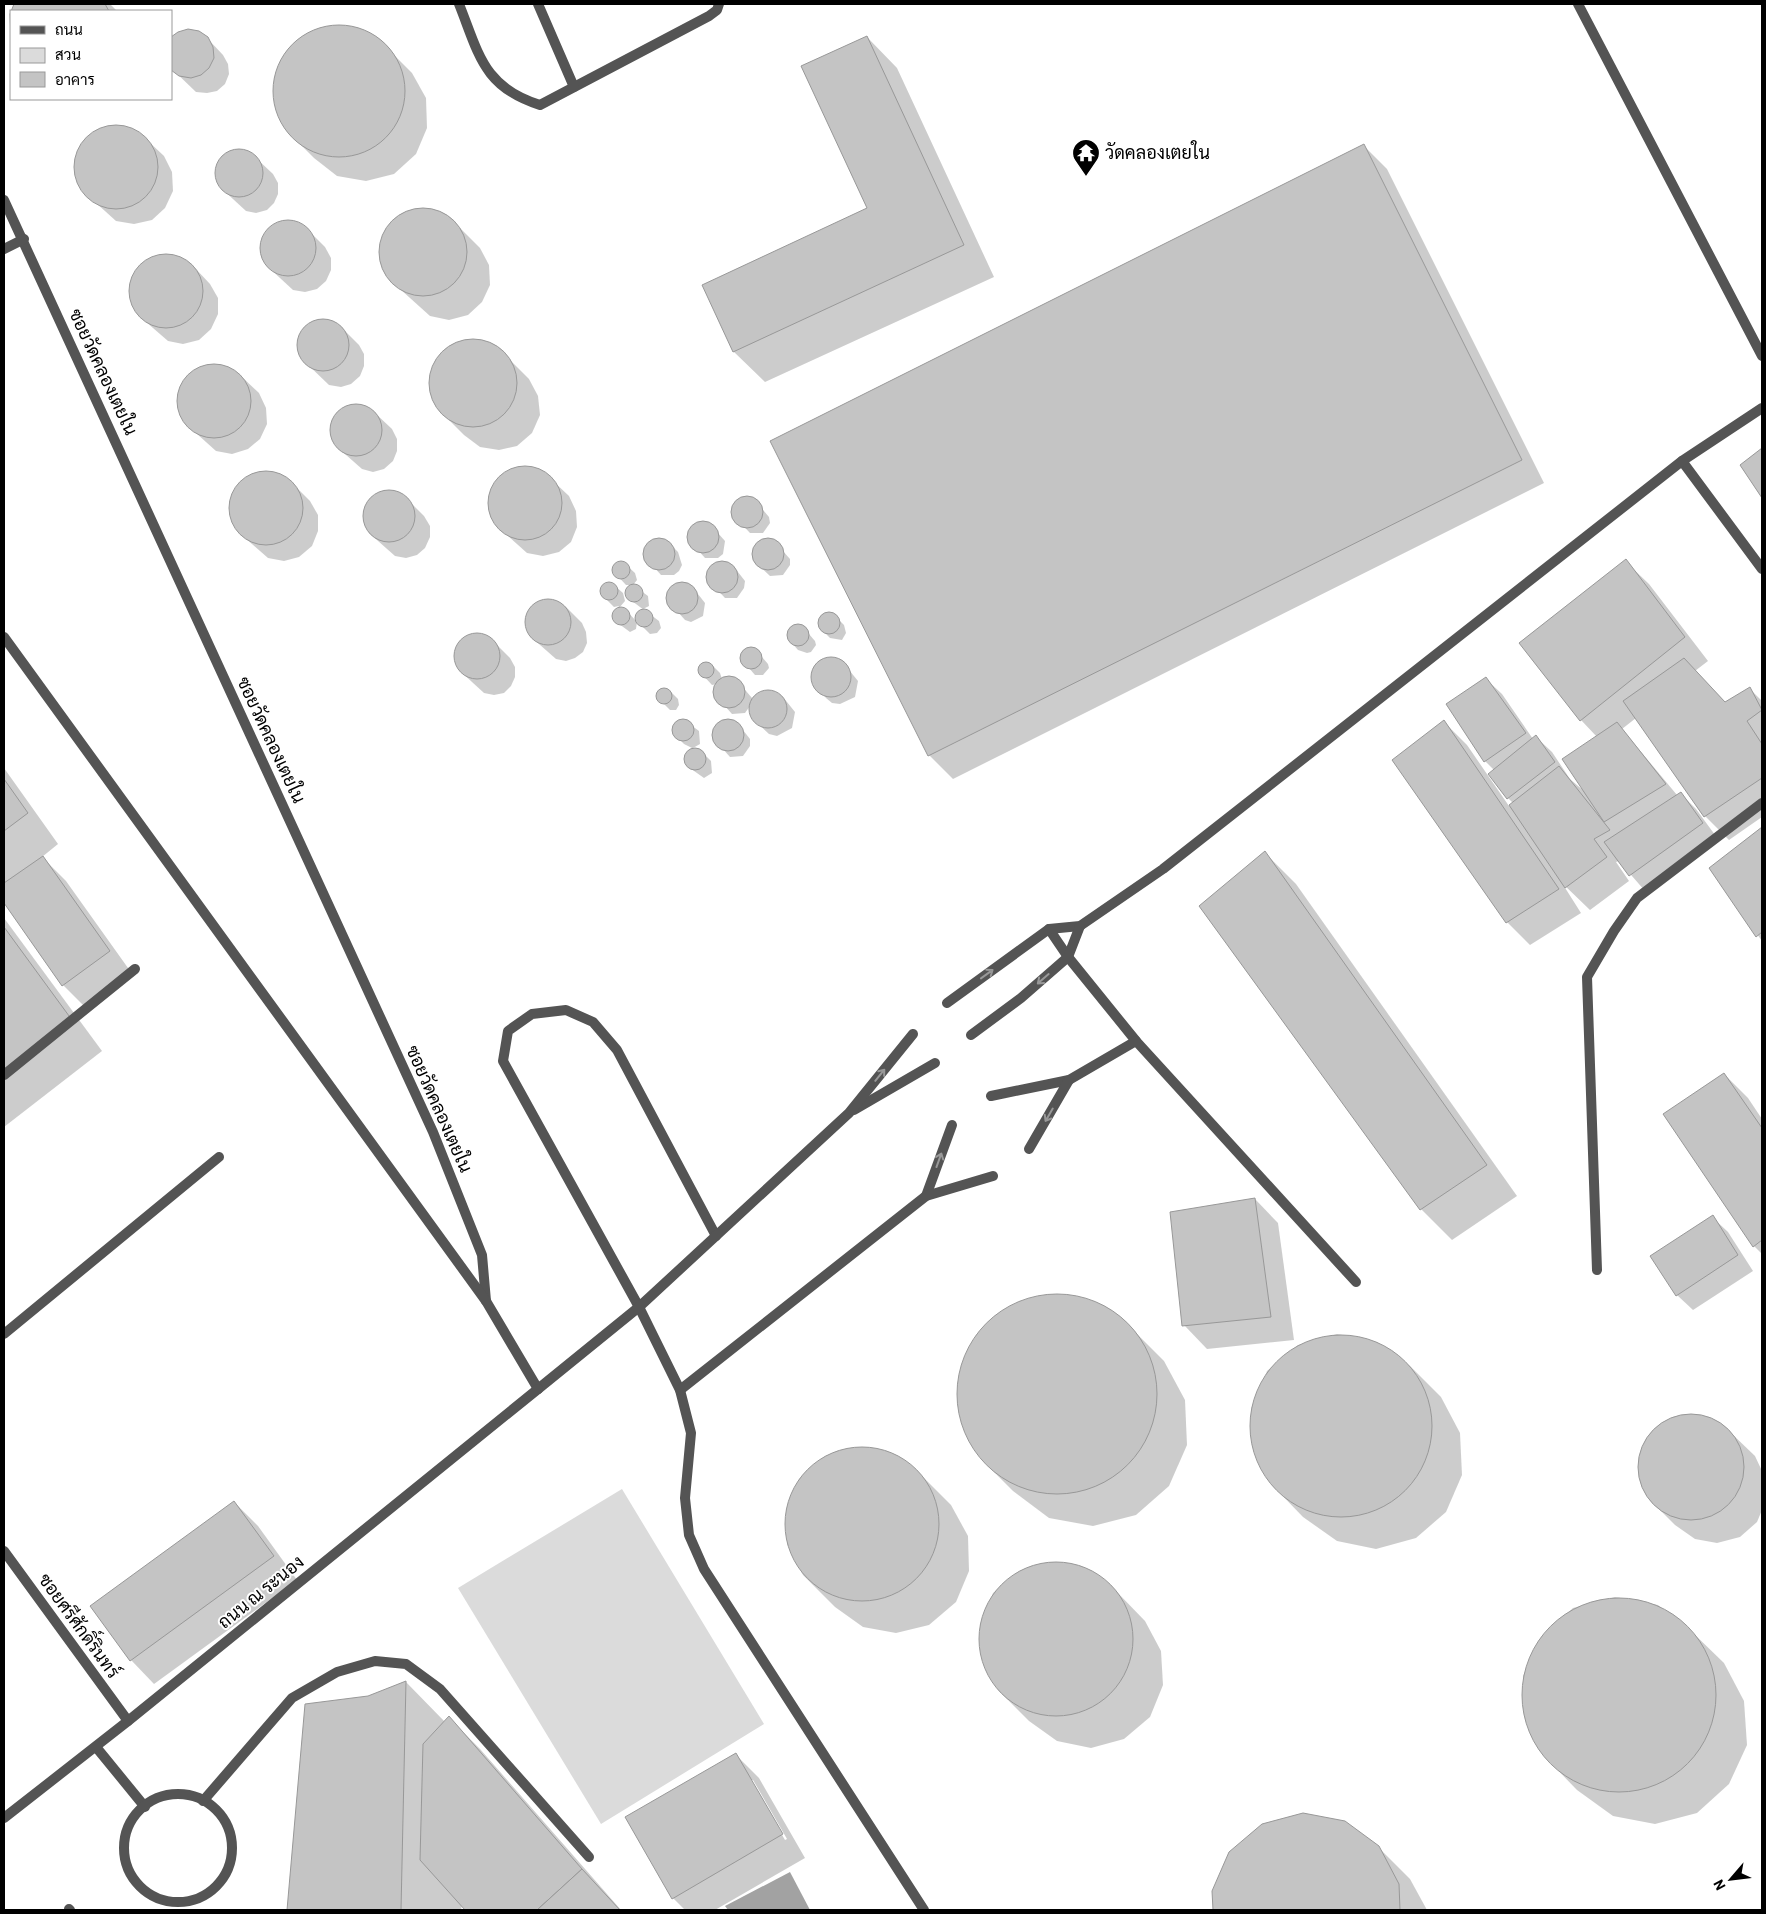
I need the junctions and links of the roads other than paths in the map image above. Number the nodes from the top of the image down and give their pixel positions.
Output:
1 (459, 4) edge
2 (538, 4) edge
3 (720, 4) edge
4 (1578, 4) edge
5 (574, 87) junction
6 (4, 200) edge
7 (24, 239) junction
8 (4, 249) edge
9 (1762, 356) edge
10 (1762, 408) edge
11 (1682, 461) junction
12 (1762, 569) edge
13 (4, 638) edge
14 (1762, 803) edge
15 (1080, 926) junction
16 (1049, 929) junction
17 (1068, 957) junction
18 (135, 969) dead end
19 (947, 1003) dead end
20 (913, 1034) dead end
21 (971, 1035) dead end
22 (1136, 1041) junction
23 (934, 1063) dead end
24 (4, 1075) edge
25 (1069, 1080) junction
26 (991, 1096) dead end
27 (849, 1113) junction
28 (952, 1125) dead end
29 (1029, 1150) dead end
30 (220, 1157) dead end
31 (993, 1176) dead end
32 (926, 1196) junction
33 (716, 1236) junction
34 (1597, 1270) dead end
35 (1356, 1282) dead end
36 (486, 1301) junction
37 (639, 1307) junction
38 (4, 1334) edge
39 (538, 1389) junction
40 (680, 1390) junction
41 (4, 1551) edge
42 (128, 1721) junction
43 (96, 1747) junction
44 (203, 1801) junction
45 (145, 1807) junction
46 (4, 1818) edge
47 (589, 1857) dead end
48 (178, 1906) edge
49 (924, 1910) edge

1 - 5 street
2 - 5 street
3 - 5 street
4 - 9 street
6 - 7 street, ซอยวัดคลองเตยใน
7 - 8 street
7 - 36 street, ซอยวัดคลองเตยใน
10 - 11 street
11 - 12 street
11 - 15 street
13 - 36 street
14 - 34 street
15 - 16 street
15 - 17 street
16 - 17 street
19 -> 16 street
17 -> 21 street
17 - 22 street
18 - 24 street
27 -> 20 street
22 - 25 street
22 - 35 street
23 - 27 street
25 - 26 street
25 -> 29 street
27 - 33 street, ถนน ณ ระนอง
32 -> 28 street
30 - 38 street
31 - 32 street
32 - 40 street
33 - 37 street, ถนน ณ ระนอง
33 - 37 street
36 - 39 street
37 - 39 street, ถนน ณ ระนอง
37 - 40 street
39 - 42 street, ถนน ณ ระนอง
40 - 49 street
41 - 42 street, ซอยศรีศักดิ์รินทร์
42 - 43 street, ถนน ณ ระนอง
43 - 45 street
43 - 46 street, ถนน ณ ระนอง
44 - 45 street
44 - 47 street
44 - 48 street
45 - 48 street

